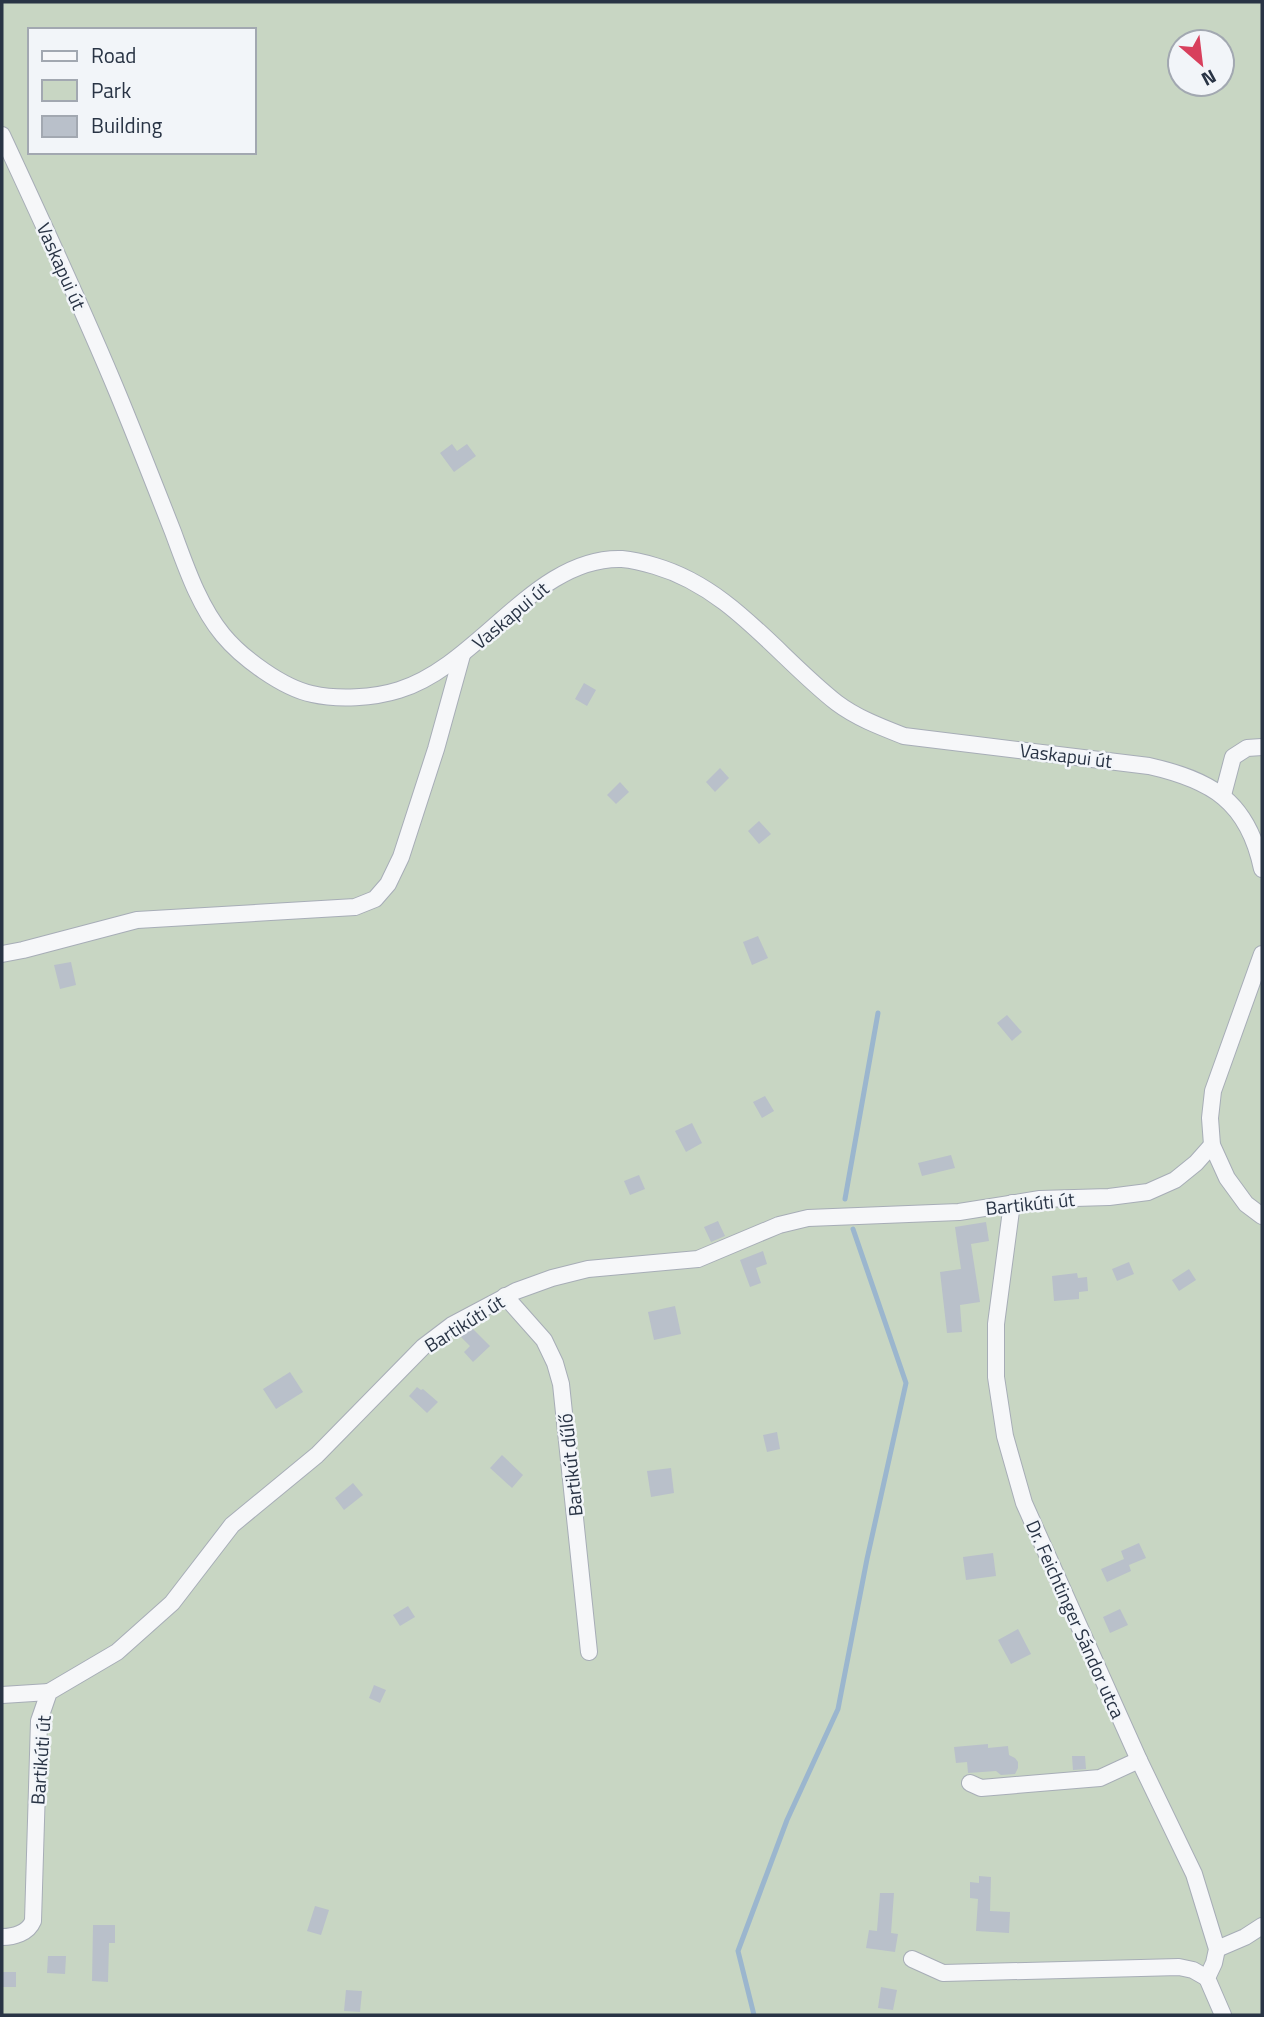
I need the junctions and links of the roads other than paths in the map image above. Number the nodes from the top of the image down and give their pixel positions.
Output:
1 (2, 135) edge
2 (462, 655) junction
3 (1262, 747) edge
4 (1223, 795) junction
5 (1262, 869) edge
6 (2, 954) edge
7 (1262, 954) edge
8 (1212, 1145) junction
9 (1012, 1203) junction
10 (1262, 1216) edge
11 (505, 1296) junction
12 (589, 1652) dead end
13 (48, 1692) junction
14 (2, 1695) edge
15 (1139, 1760) junction
16 (970, 1783) dead end
17 (1262, 1926) edge
18 (2, 1937) edge
19 (1217, 1949) junction
20 (912, 1959) dead end
21 (1207, 1978) junction
22 (1223, 2015) edge

1 - 2 street, Vaskapui út
2 - 4 street, Vaskapui út
2 - 6 street
3 - 4 street
4 - 5 street, Vaskapui út
7 - 8 street
8 - 9 street, Bartikúti út
8 - 10 street
9 - 11 street, Bartikúti út
9 - 15 street, Dr. Feichtinger Sándor utca
11 - 12 street, Bartikút dűlő
11 - 13 street, Bartikúti út
13 - 14 street
13 - 18 street, Bartikúti út
15 - 16 street
15 - 19 street, Dr. Feichtinger Sándor utca
17 - 19 street
19 - 21 street
20 - 21 street
21 - 22 street

